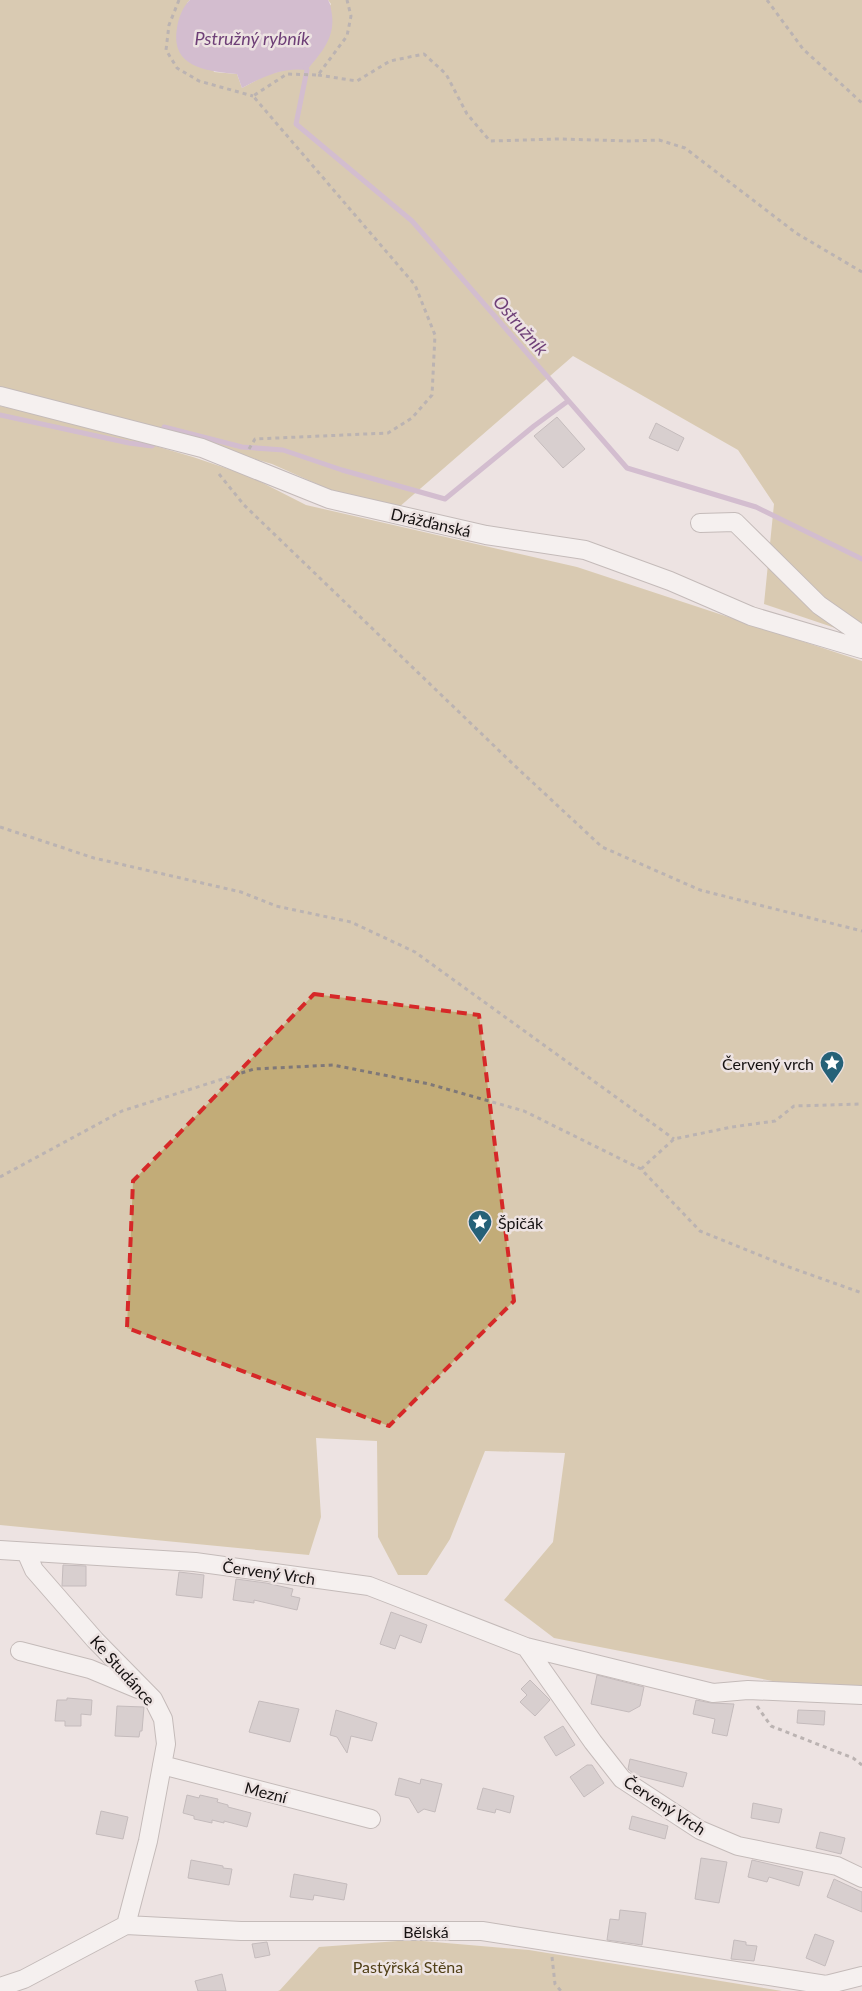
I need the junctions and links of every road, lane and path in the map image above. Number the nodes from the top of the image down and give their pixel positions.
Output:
1 (179, 0) edge
2 (347, 0) edge
3 (767, 0) edge
4 (318, 75) junction
5 (253, 96) junction
6 (862, 103) edge
7 (862, 272) edge
8 (0, 396) edge
9 (202, 448) junction
10 (242, 464) junction
11 (700, 523) dead end
12 (862, 635) edge
13 (862, 649) edge
14 (0, 827) edge
15 (862, 931) edge
16 (862, 1104) edge
17 (674, 1138) junction
18 (641, 1169) junction
19 (0, 1177) edge
20 (862, 1293) edge
21 (0, 1550) edge
22 (26, 1552) junction
23 (526, 1648) junction
24 (20, 1651) dead end
25 (748, 1690) junction
26 (146, 1692) junction
27 (862, 1695) edge
28 (162, 1765) junction
29 (862, 1765) edge
30 (371, 1818) dead end
31 (862, 1878) edge
32 (126, 1925) junction
33 (550, 1942) junction
34 (862, 1976) edge
35 (0, 1987) edge
36 (562, 1991) edge

1 - 5 path
2 - 4 path
3 - 6 path
4 - 5 path
4 - 7 path
5 - 10 path
8 - 9 street, Drážďanská
9 - 10 street, Drážďanská
9 - 15 path
10 - 13 street, Drážďanská
11 - 12 street
14 - 17 path
16 - 17 path
17 - 18 path
18 - 19 path
18 - 20 path
21 - 22 street, Červený Vrch
22 - 23 street, Červený Vrch
22 - 26 street, Ke Studánce
23 - 25 street, Červený Vrch
23 - 31 street, Červený Vrch
24 - 26 street
25 - 27 street, Červený Vrch
25 - 29 path
26 - 28 street, Ke Studánce
28 - 30 street, Mezní
28 - 32 street, Ke Studánce
32 - 33 street, Bělská
32 - 35 street
33 - 34 street, Bělská
33 - 36 path

